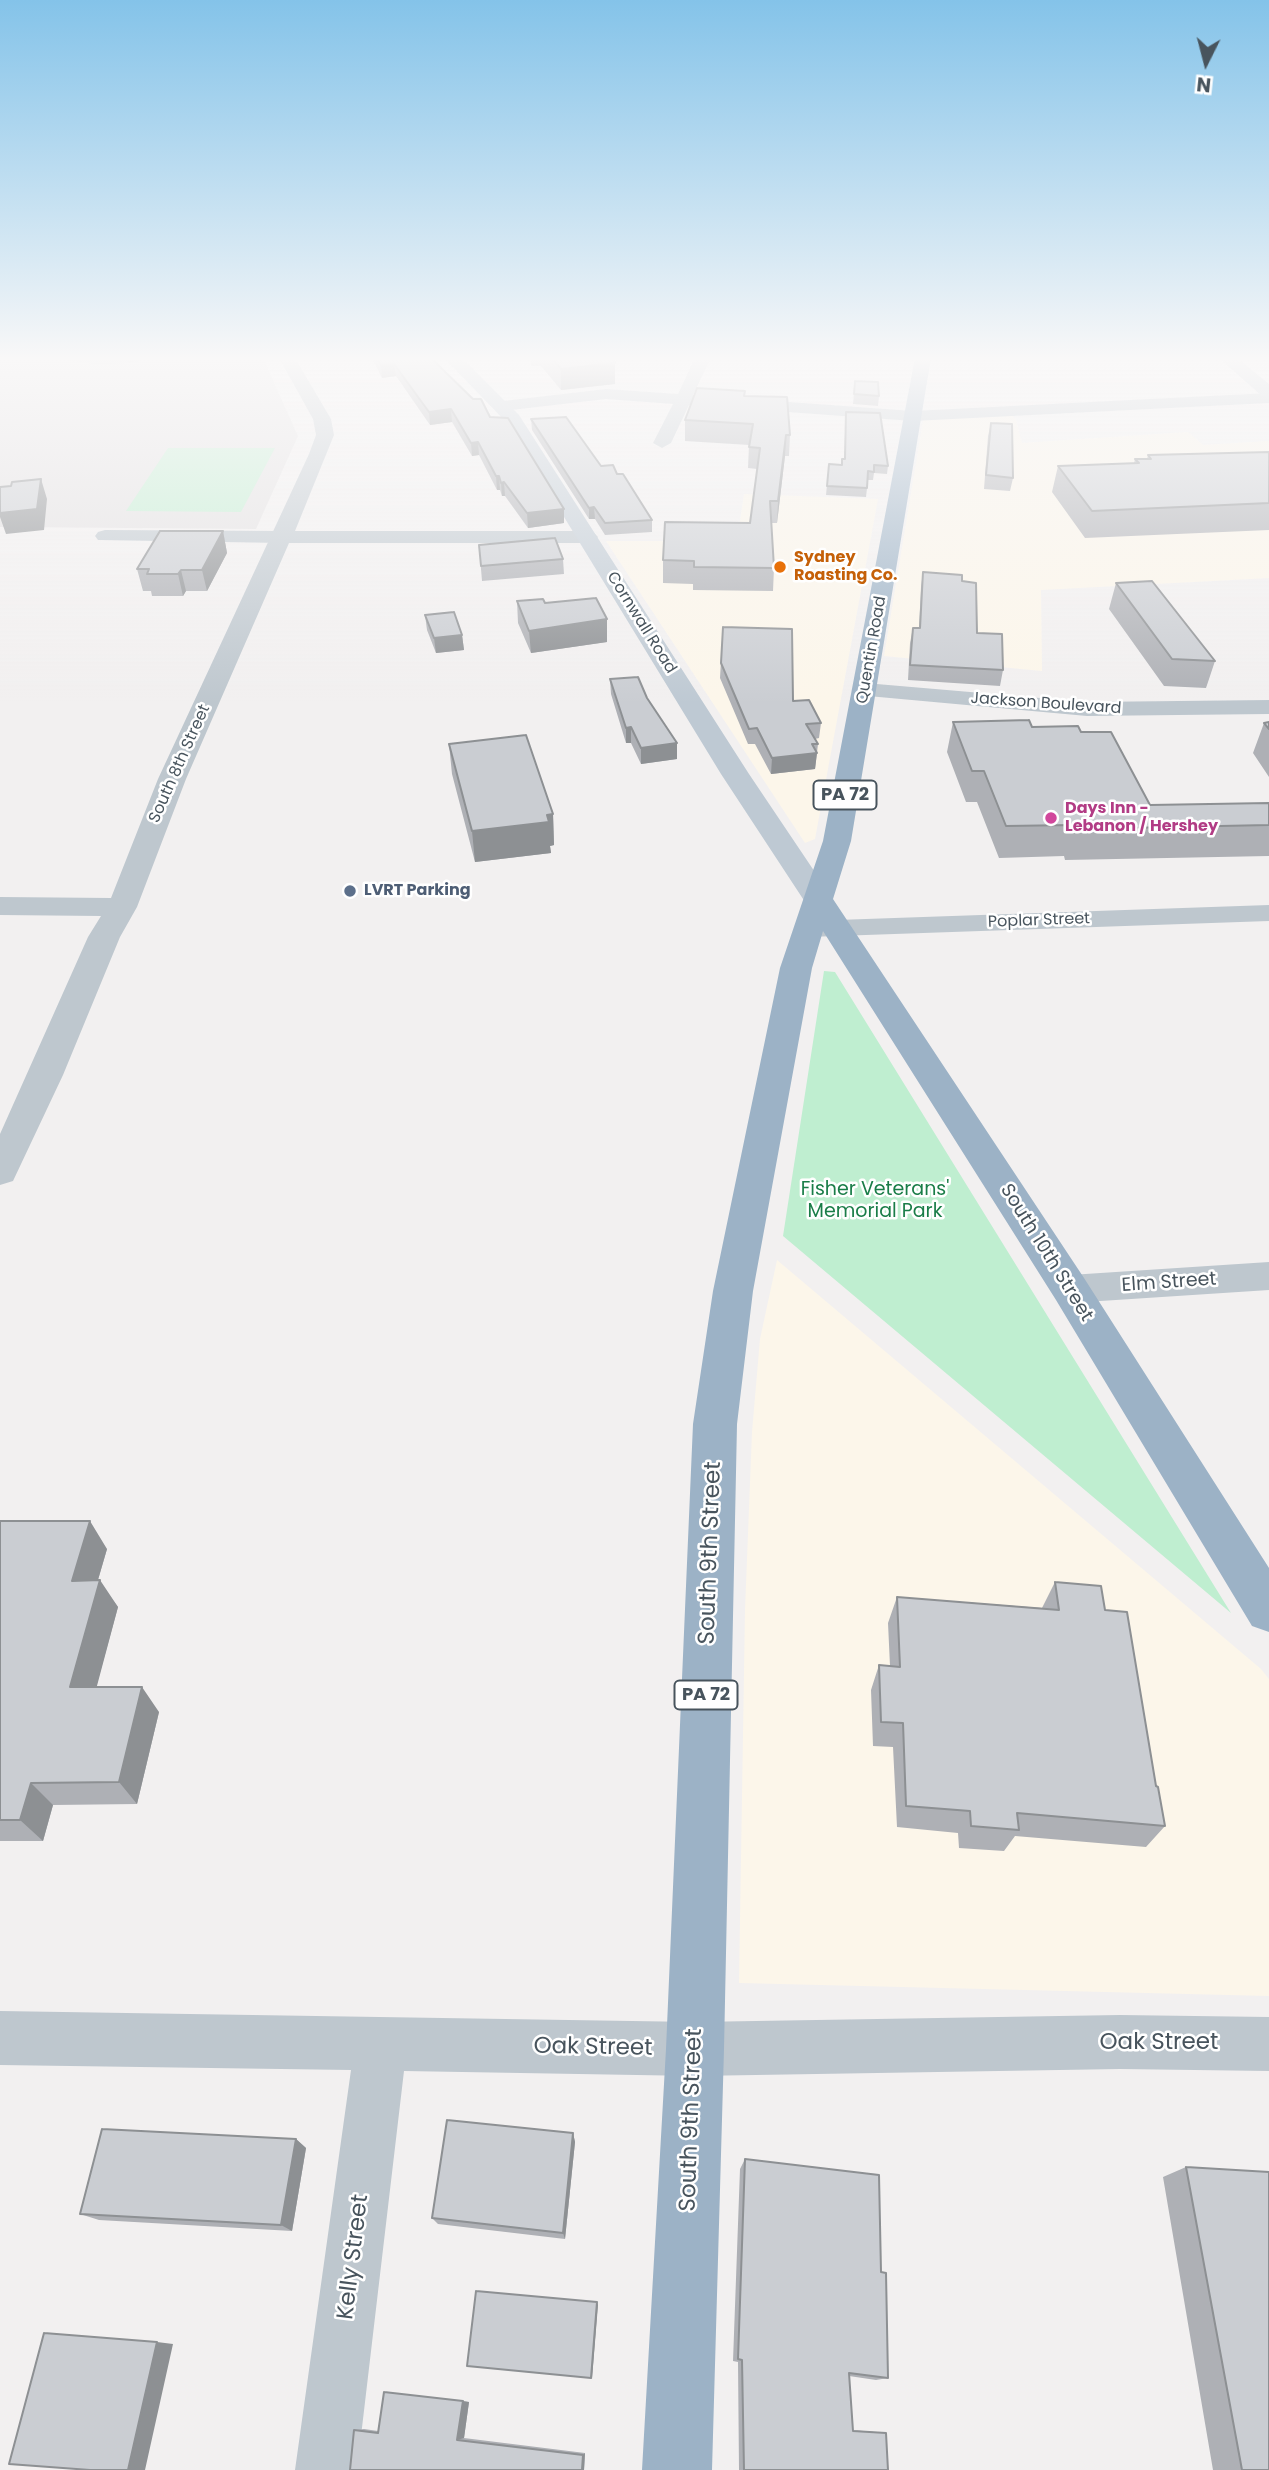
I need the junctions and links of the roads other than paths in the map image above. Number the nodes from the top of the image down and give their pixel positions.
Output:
1 (311, 473) edge
2 (546, 473) edge
3 (903, 473) edge
4 (105, 536) dead end
5 (283, 537) junction
6 (587, 537) junction
7 (865, 690) junction
8 (1269, 707) edge
9 (0, 906) edge
10 (122, 907) junction
11 (1269, 913) edge
12 (821, 919) junction
13 (0, 1172) edge
14 (1269, 1276) edge
15 (1070, 1289) junction
16 (1269, 1610) edge
17 (0, 2038) edge
18 (381, 2044) junction
19 (1269, 2044) edge
20 (695, 2049) junction
21 (326, 2470) edge
22 (677, 2470) edge

1 - 5 street, South 8th Street
2 - 6 main road, Cornwall Road
3 - 7 highway, Quentin Road / PA 72
4 - 5 street
5 - 6 street
5 - 10 street, South 8th Street
6 - 12 main road, Cornwall Road
7 - 8 street, Jackson Boulevard
7 - 12 highway, Quentin Road / PA 72
9 - 10 street
10 - 13 street, South 8th Street
11 - 12 street, Poplar Street
12 - 15 highway, South 10th Street
12 - 20 highway, South 9th Street / PA 72
14 - 15 street, Elm Street
15 - 16 highway, South 10th Street
17 - 18 street, Oak Street
18 - 20 street, Oak Street
18 - 21 street, Kelly Street
19 - 20 street, Oak Street
20 - 22 highway, South 9th Street / PA 72

